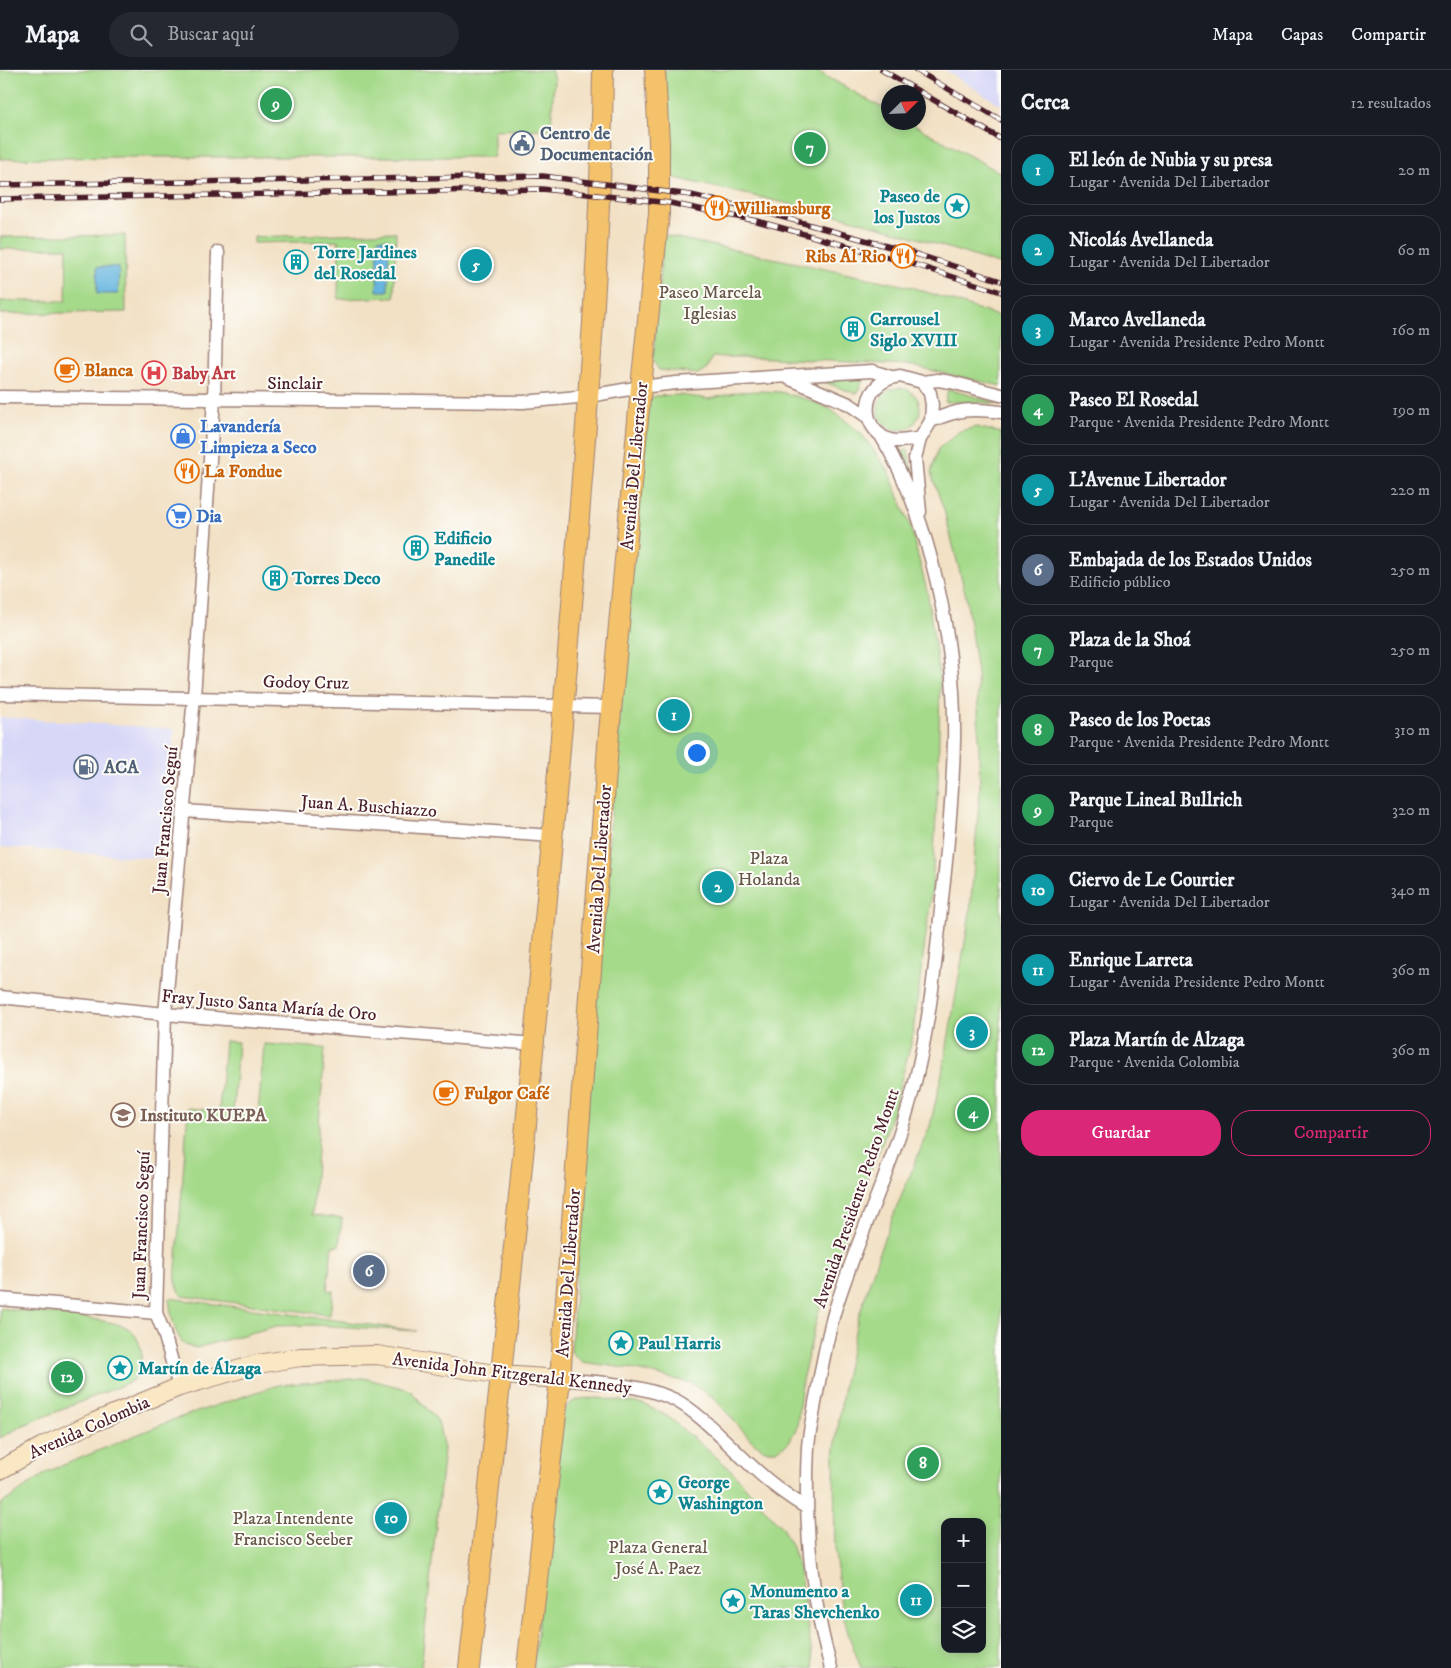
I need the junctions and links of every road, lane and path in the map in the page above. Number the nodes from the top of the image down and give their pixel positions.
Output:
1 (603, 70) edge
2 (655, 70) edge
3 (218, 252) dead end
4 (786, 377) junction
5 (891, 377) junction
6 (922, 382) junction
7 (641, 387) junction
8 (1001, 395) edge
9 (589, 396) junction
10 (0, 397) edge
11 (214, 400) junction
12 (1001, 412) edge
13 (868, 417) junction
14 (931, 422) junction
15 (880, 434) junction
16 (920, 439) junction
17 (923, 531) junction
18 (0, 694) edge
19 (194, 697) junction
20 (564, 705) junction
21 (612, 706) junction
22 (184, 811) junction
23 (552, 836) junction
24 (0, 997) edge
25 (165, 1014) junction
26 (535, 1044) junction
27 (0, 1299) edge
28 (156, 1313) junction
29 (501, 1375) junction
30 (560, 1380) junction
31 (179, 1387) junction
32 (0, 1470) edge
33 (807, 1508) junction
34 (469, 1668) edge
35 (526, 1668) edge
36 (830, 1668) edge

1 - 9 main road
2 - 7 main road, Avenida Del Libertador
3 - 11 street, Juan Francisco Seguí
4 - 5 street, Sinclair
4 - 7 street, Sinclair
4 - 13 street
5 - 6 street
5 - 13 street
6 - 8 street
6 - 14 street
7 - 9 street, Sinclair
7 - 21 main road, Avenida Del Libertador
9 - 11 street, Sinclair
9 - 20 main road
10 - 11 street, Sinclair
11 - 19 street, Juan Francisco Seguí
12 - 14 street
13 - 15 street
14 - 16 street
15 - 16 street
15 - 17 street, Avenida Presidente Pedro Montt
16 - 17 street, Avenida Presidente Pedro Montt
17 - 33 street, Avenida Presidente Pedro Montt
18 - 19 street, Godoy Cruz
19 - 20 street, Godoy Cruz
19 - 22 street, Juan Francisco Seguí
20 - 21 street, Godoy Cruz
20 - 23 main road
21 - 30 main road, Avenida Del Libertador
22 - 23 street, Juan A. Buschiazzo
22 - 25 street, Juan Francisco Seguí
23 - 26 main road
24 - 25 street, Fray Justo Santa María de Oro
25 - 26 street, Fray Justo Santa María de Oro
25 - 28 street, Juan Francisco Seguí
26 - 29 main road
27 - 28 street
28 - 31 street, Juan Francisco Seguí
29 - 30 main road, Avenida John Fitzgerald Kennedy
29 - 31 main road, Avenida John Fitzgerald Kennedy
29 - 34 main road
30 - 33 street, Avenida John Fitzgerald Kennedy
30 - 35 main road, Avenida Del Libertador
31 - 32 main road, Avenida Colombia
33 - 36 street, Avenida Presidente Pedro Montt

